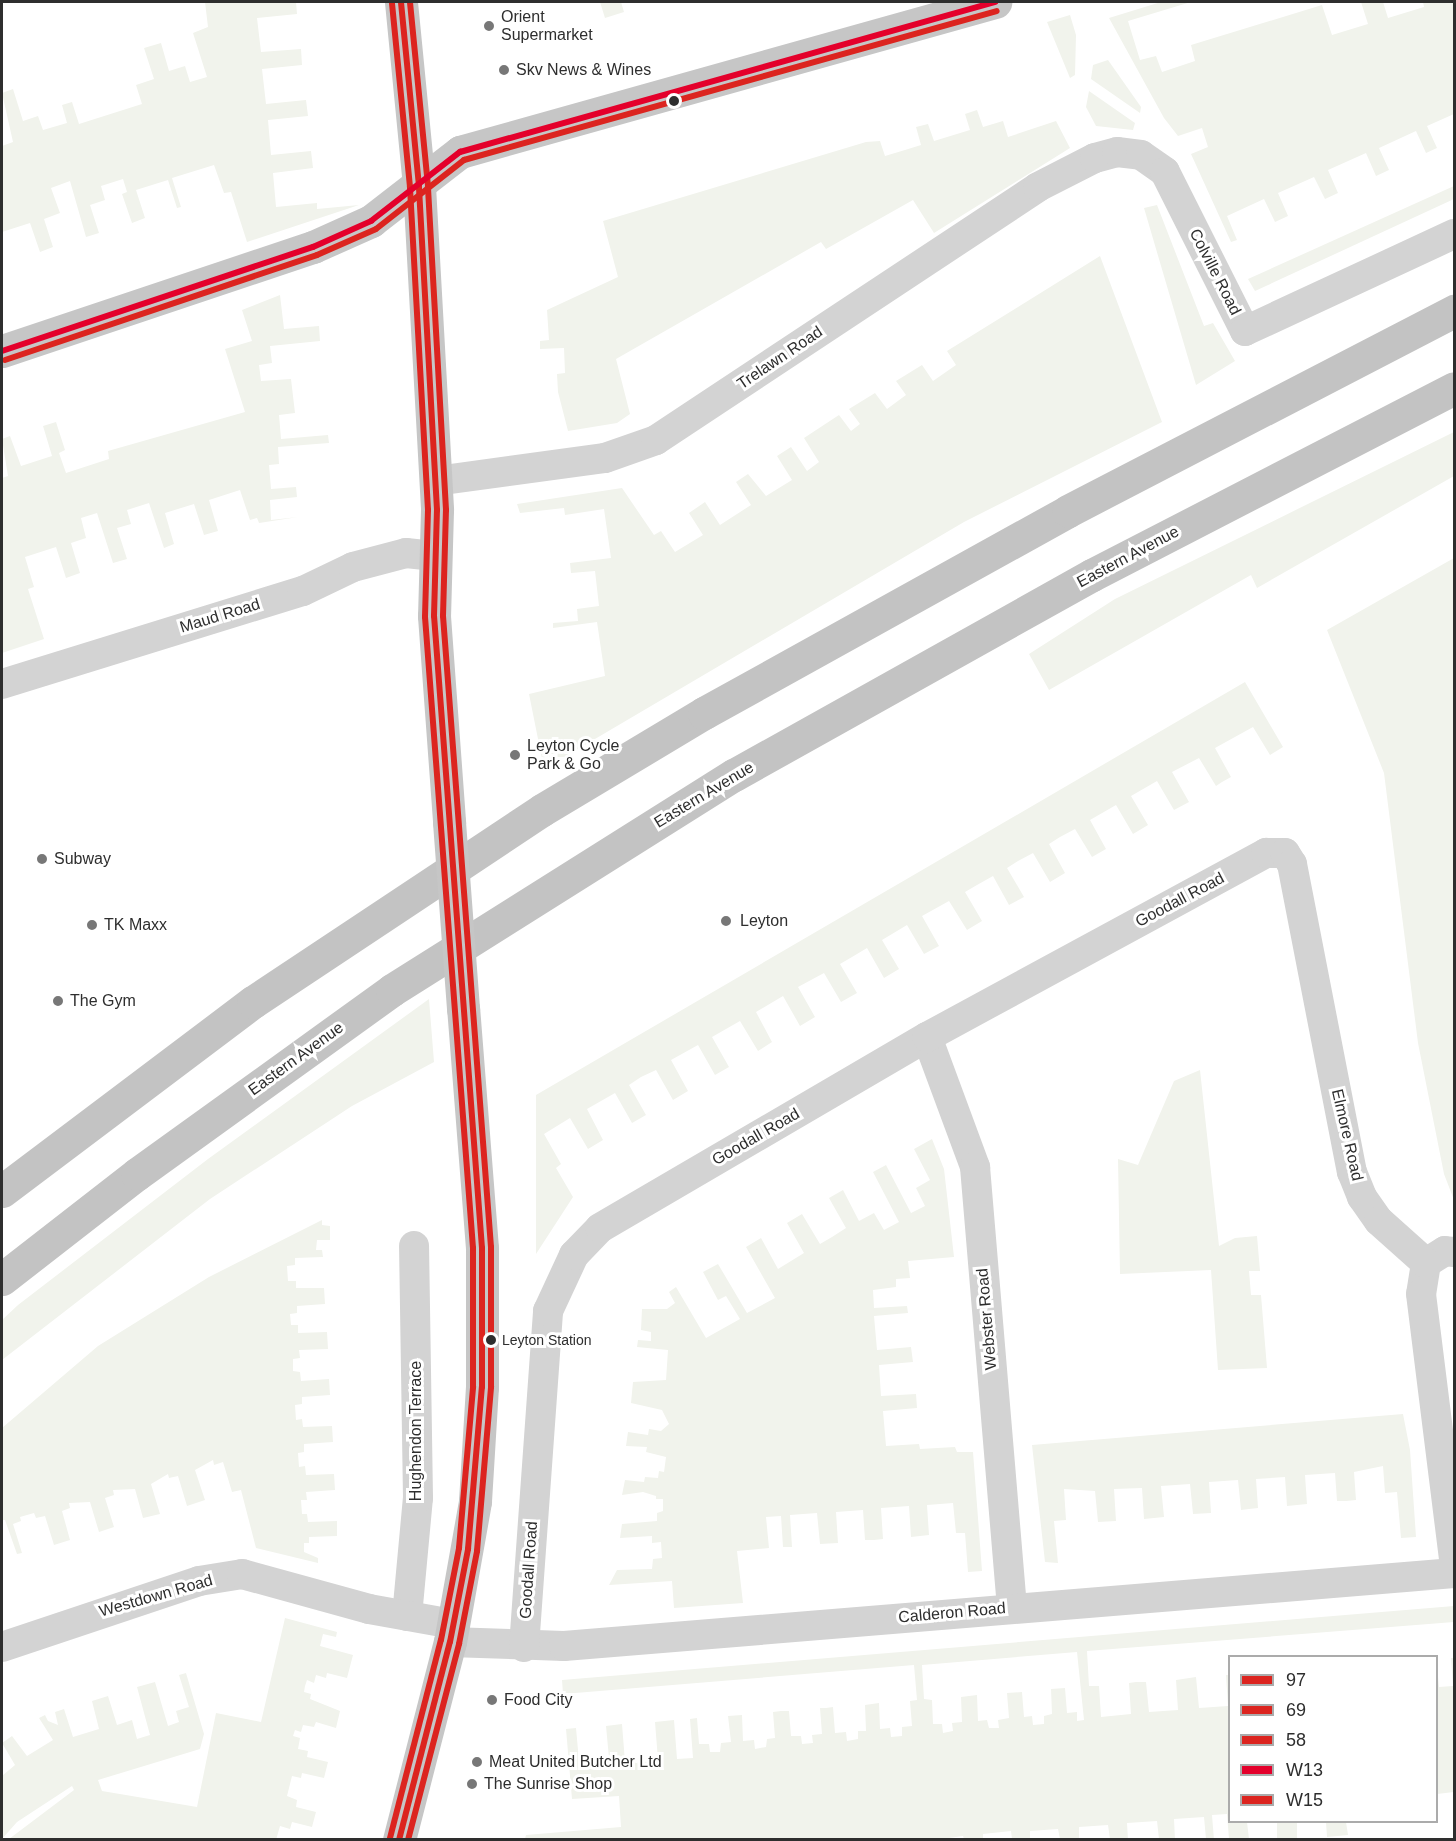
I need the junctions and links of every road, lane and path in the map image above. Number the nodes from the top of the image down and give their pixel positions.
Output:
1 (401, 2) edge
2 (994, 2) edge
3 (1095, 158) joint
4 (419, 186) junction
5 (1455, 234) edge
6 (1455, 311) edge
7 (2, 351) edge
8 (1455, 388) edge
9 (436, 481) junction
10 (438, 556) junction
11 (2, 684) edge
12 (1292, 864) joint
13 (927, 1037) junction
14 (2, 1191) edge
15 (414, 1246) dead end
16 (1455, 1252) edge
17 (1426, 1263) junction
18 (2, 1279) edge
19 (1455, 1560) edge
20 (1455, 1573) edge
21 (1012, 1608) junction
22 (407, 1616) junction
23 (452, 1633) junction
24 (2, 1647) edge
25 (524, 1647) junction
26 (399, 1839) edge

1 - 4 main road
2 - 4 main road
3 - 5 street, Colville Road
3 - 9 street, Trelawn Road
4 - 7 main road
4 - 9 main road
6 - 14 highway
8 - 18 highway, Eastern Avenue
9 - 10 main road
10 - 11 street, Maud Road
10 - 23 main road, bridge
12 - 13 street, Goodall Road
12 - 17 street, Elmore Road
13 - 21 street, Webster Road
13 - 25 street, Goodall Road
15 - 22 street, Hughendon Terrace
16 - 17 street
17 - 19 street
20 - 21 street, Calderon Road
21 - 25 street, Calderon Road
22 - 23 street, Westdown Road
22 - 24 street, Westdown Road
23 - 25 street, Calderon Road
23 - 26 main road

